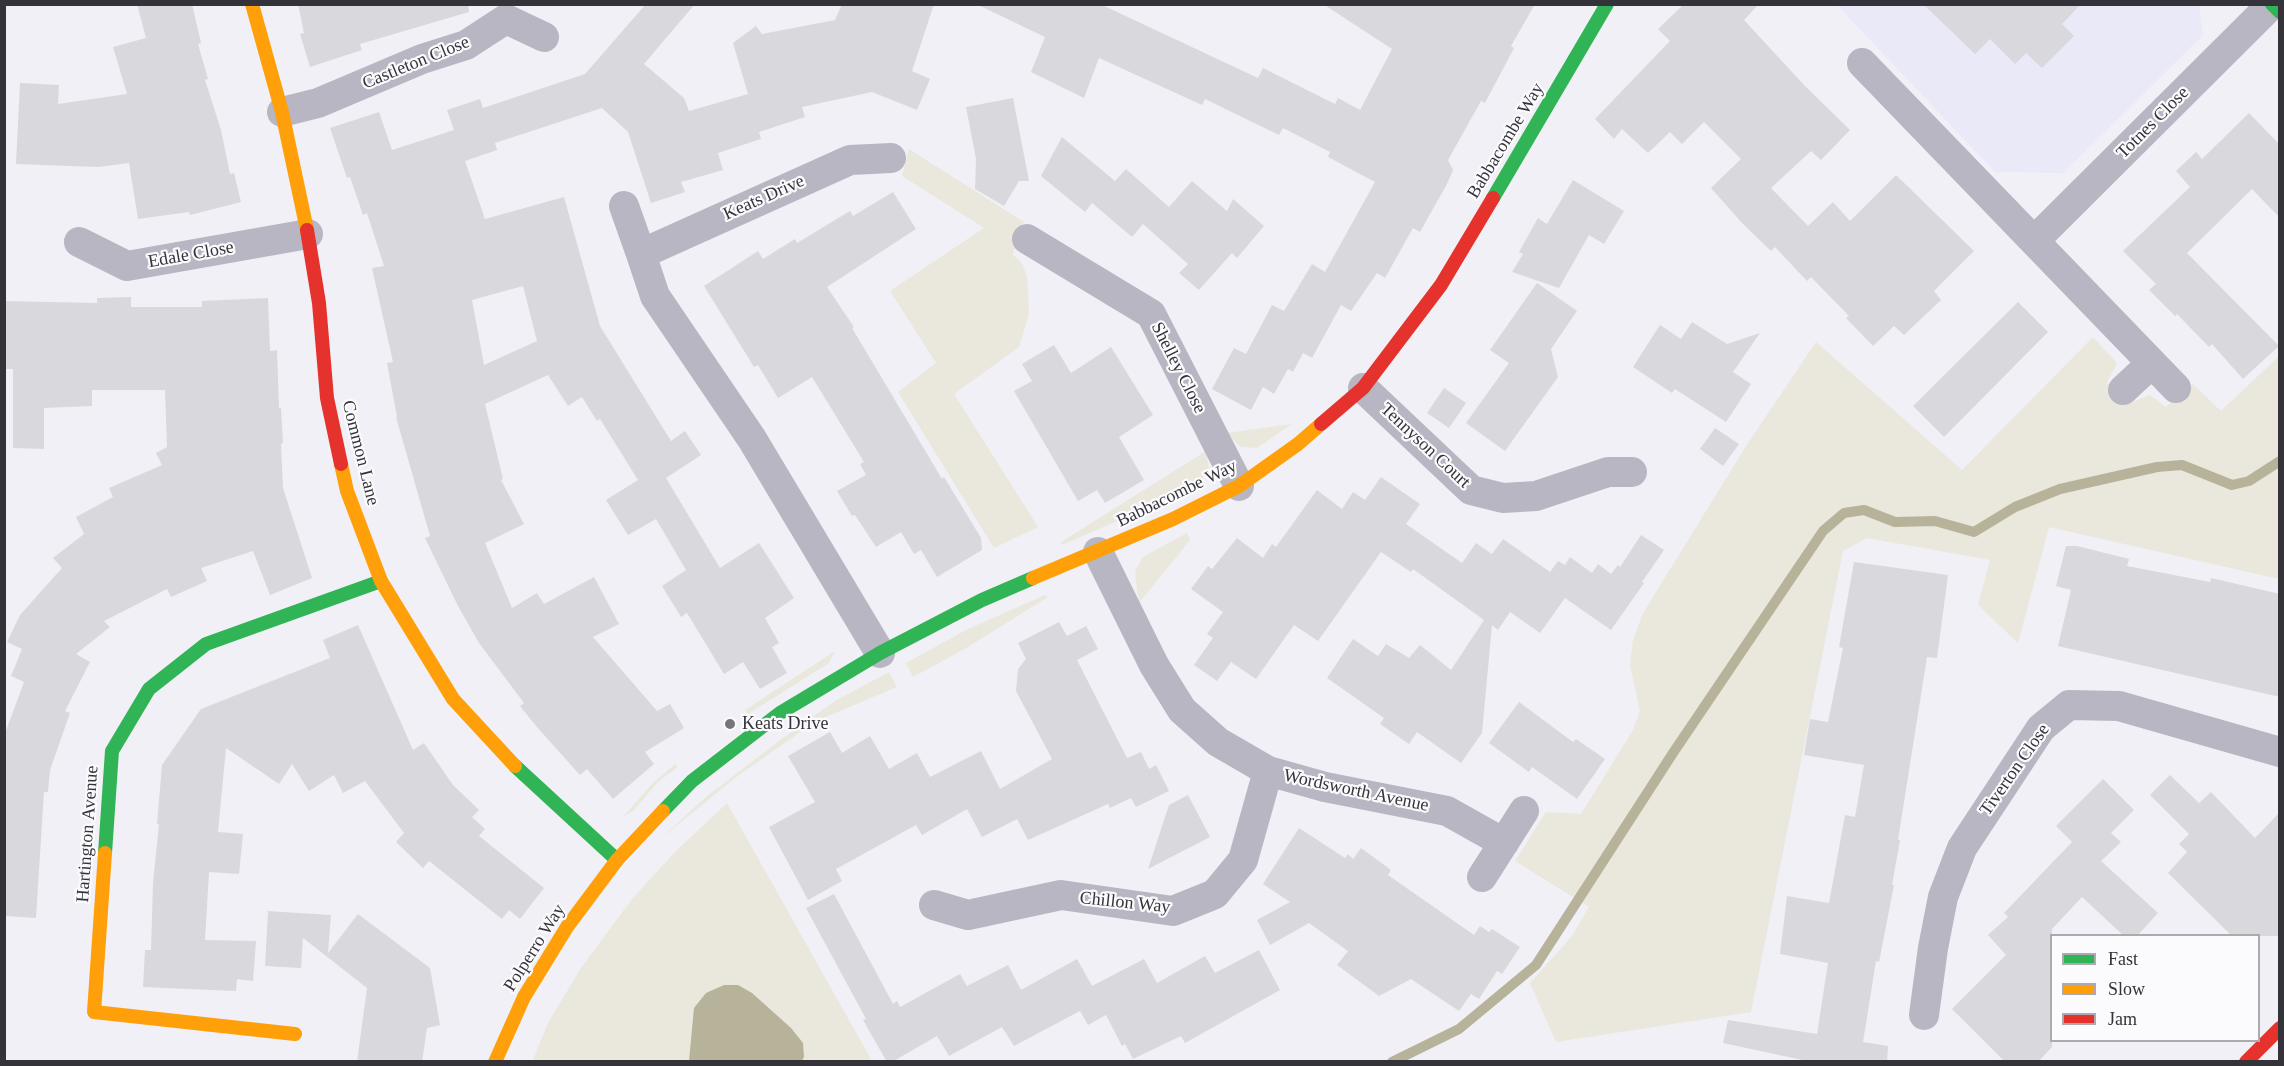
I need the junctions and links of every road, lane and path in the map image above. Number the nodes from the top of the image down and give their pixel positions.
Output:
1 (252, 4) edge
2 (1607, 4) edge
3 (2272, 4) edge
4 (2280, 12) edge
5 (544, 37) dead end
6 (1862, 63) dead end
7 (282, 112) junction
8 (891, 158) dead end
9 (624, 206) dead end
10 (308, 234) junction
11 (1027, 239) dead end
12 (2034, 241) junction
13 (79, 242) dead end
14 (641, 254) junction
15 (2152, 363) junction
16 (1363, 388) junction
17 (2176, 388) dead end
18 (2123, 390) dead end
19 (1632, 472) dead end
20 (1239, 486) junction
21 (1098, 552) junction
22 (381, 581) junction
23 (880, 653) junction
24 (2280, 752) edge
25 (1268, 771) junction
26 (1524, 811) dead end
27 (1504, 843) junction
28 (617, 860) junction
29 (1482, 877) dead end
30 (934, 905) dead end
31 (1924, 1015) dead end
32 (2280, 1028) edge
33 (295, 1034) dead end
34 (495, 1062) edge
35 (2246, 1062) edge

1 - 7 street, Common Lane
2 - 16 street, Babbacombe Way
3 - 4 street
3 - 12 street, Totnes Close
5 - 7 street, Castleton Close
6 - 12 street
7 - 10 street, Common Lane
8 - 14 street, Keats Drive
9 - 14 street
10 - 13 street, Edale Close
10 - 22 street, Common Lane
11 - 20 street, Shelley Close
12 - 15 street
14 - 23 street
15 - 17 street
15 - 18 street
16 - 19 street, Tennyson Court
16 - 20 street, Babbacombe Way
20 - 21 street, Babbacombe Way
21 - 23 street, Babbacombe Way
21 - 25 street, Wordsworth Avenue
22 - 28 street, Common Lane
22 - 33 street, Hartington Avenue
23 - 28 street, Babbacombe Way
24 - 31 street, Tiverton Close
25 - 27 street, Wordsworth Avenue
25 - 30 street, Chillon Way
26 - 27 street
27 - 29 street
28 - 34 street, Polperro Way
32 - 35 street

